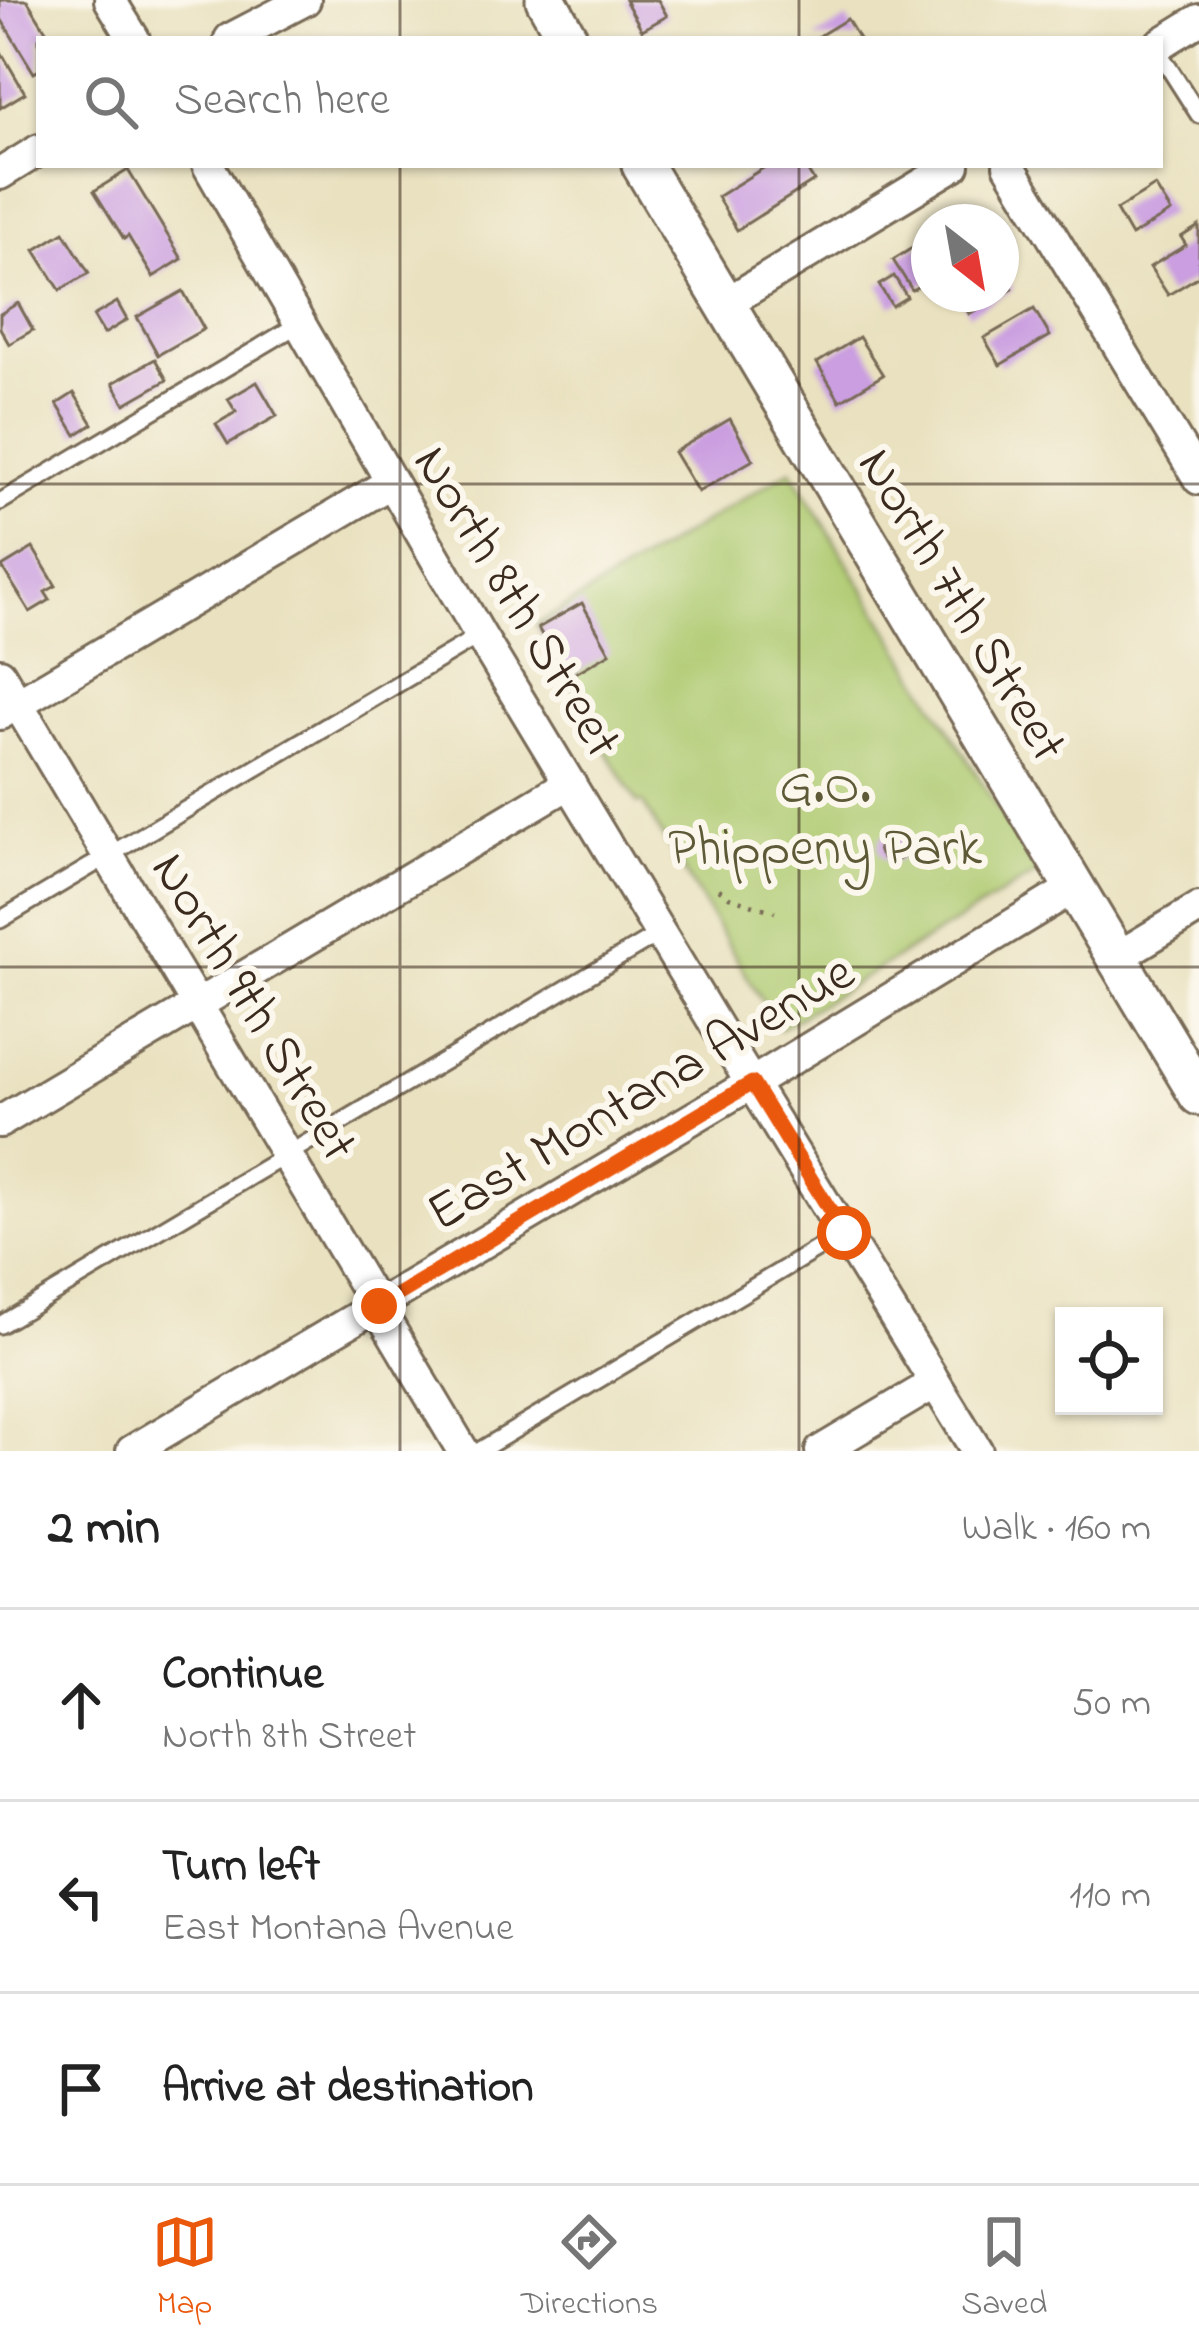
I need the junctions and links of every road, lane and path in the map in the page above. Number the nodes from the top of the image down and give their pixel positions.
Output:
1 (110, 0) edge
2 (305, 0) edge
3 (546, 0) edge
4 (1199, 20) edge
5 (132, 36) edge
6 (236, 36) edge
7 (566, 36) edge
8 (1163, 42) edge
9 (1163, 59) edge
10 (1199, 115) edge
11 (36, 152) edge
12 (210, 168) edge
13 (644, 168) edge
14 (948, 168) edge
15 (1011, 168) edge
16 (0, 174) edge
17 (723, 304) junction
18 (299, 324) junction
19 (1199, 479) edge
20 (390, 483) junction
21 (0, 502) edge
22 (480, 635) junction
23 (0, 674) edge
24 (9, 709) edge
25 (570, 783) junction
26 (108, 856) junction
27 (1073, 888) junction
28 (719, 889) dead end
29 (1199, 908) edge
30 (776, 912) dead end
31 (0, 920) edge
32 (660, 933) junction
33 (1115, 958) junction
34 (196, 1006) junction
35 (752, 1083) junction
36 (1199, 1095) edge
37 (0, 1122) edge
38 (288, 1156) junction
39 (844, 1233) junction
40 (379, 1306) junction
41 (0, 1325) edge
42 (935, 1383) junction
43 (132, 1451) edge
44 (464, 1451) edge
45 (479, 1451) edge
46 (821, 1451) edge
47 (977, 1451) edge

1 - 5 street
2 - 6 street
3 - 7 street
4 - 8 street
9 - 10 lane
11 - 16 street
12 - 18 street, North 8th Street
13 - 17 street, North 7th Street
14 - 17 street
15 - 19 street
17 - 27 street, North 7th Street
18 - 20 street, North 8th Street
18 - 21 lane
20 - 22 street, North 8th Street
20 - 24 street
22 - 25 street, North 8th Street
22 - 26 lane
23 - 24 street, North 9th Street
24 - 26 street, North 9th Street
25 - 32 street, North 8th Street
25 - 34 street
26 - 31 lane
26 - 34 street, North 9th Street
27 - 33 street, North 7th Street
27 - 35 street, East Montana Avenue
28 - 30 path
29 - 33 street
32 - 35 street, North 8th Street
32 - 38 lane
33 - 36 street, North 7th Street
34 - 37 street
34 - 38 street, North 9th Street
35 - 39 street, North 8th Street
35 - 40 street, East Montana Avenue
38 - 40 street, North 9th Street
38 - 41 lane
39 - 42 street, North 8th Street
39 - 45 lane
40 - 43 street, East Montana Avenue
40 - 44 street, North 9th Street
42 - 46 street
42 - 47 street, North 8th Street

